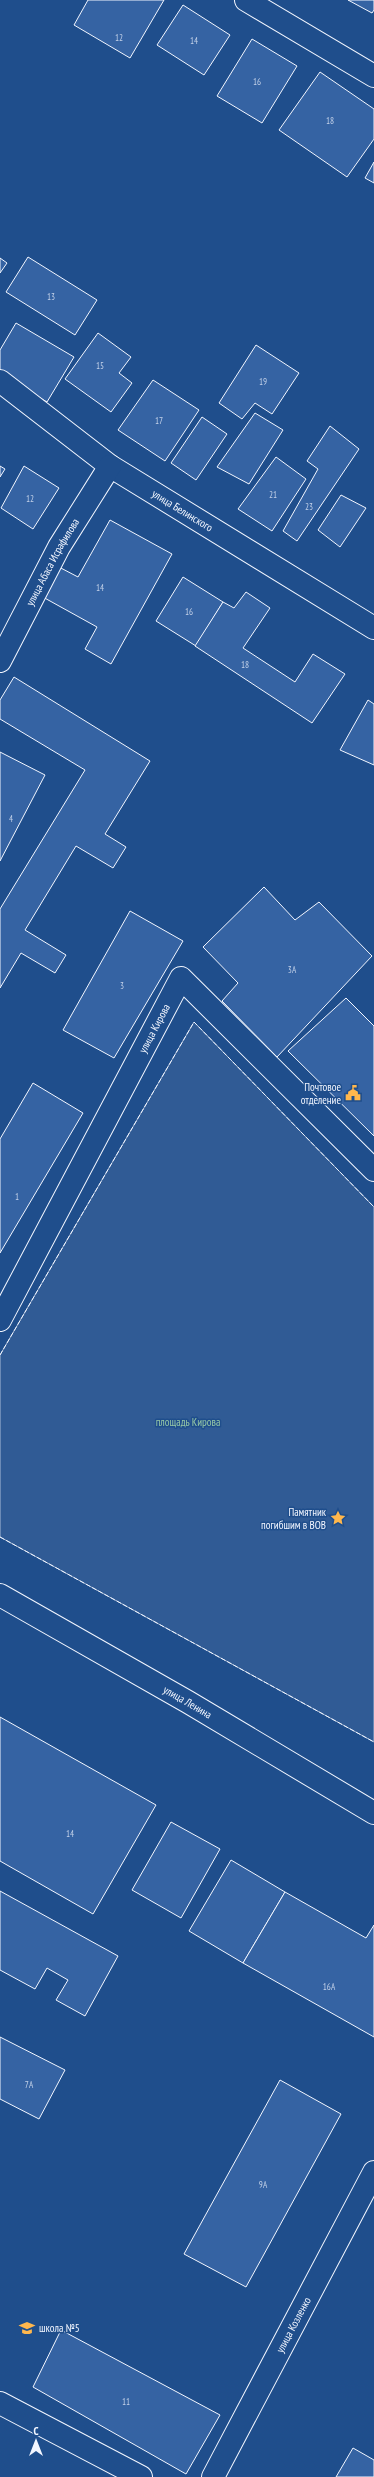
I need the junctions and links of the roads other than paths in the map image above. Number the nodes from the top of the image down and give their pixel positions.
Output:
1 (246, 0) edge
2 (374, 76) edge
3 (0, 381) edge
4 (110, 466) junction
5 (374, 628) edge
6 (0, 661) edge
7 (374, 1170) edge
8 (0, 1320) edge
9 (0, 1595) edge
10 (374, 1813) edge
11 (374, 2172) edge
12 (0, 2403) edge
13 (219, 2471) edge
14 (141, 2477) edge

1 - 2 street
3 - 4 street, улица Белинского
4 - 5 street, улица Белинского
4 - 6 street, улица Абаса Исрафилова
7 - 8 street, улица Кирова
9 - 10 street, улица Ленина
11 - 13 street, улица Козленко
12 - 14 street

